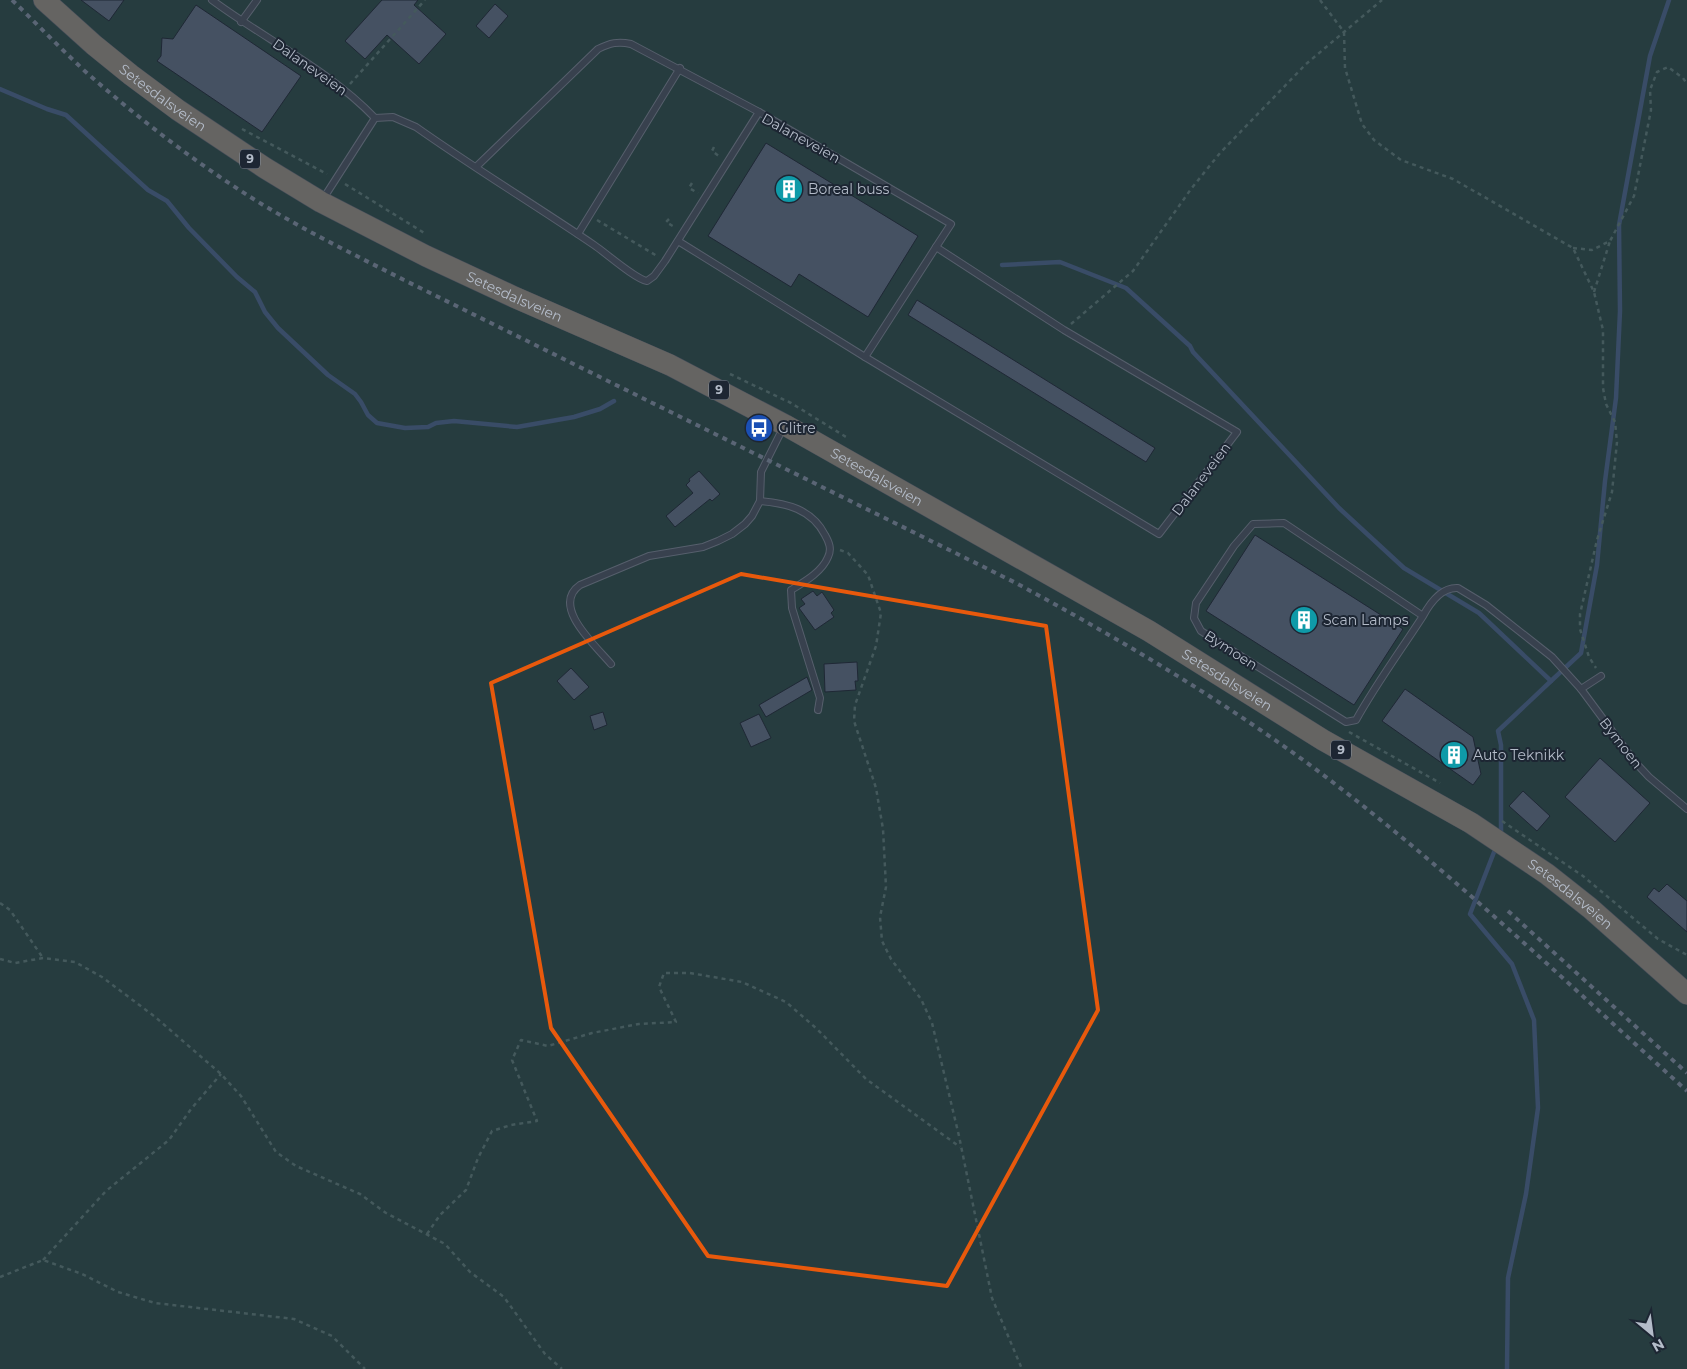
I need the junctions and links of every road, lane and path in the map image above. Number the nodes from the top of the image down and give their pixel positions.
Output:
1 (44, 0) edge
2 (212, 0) edge
3 (257, 0) edge
4 (425, 0) edge
5 (1320, 0) edge
6 (1382, 0) edge
7 (241, 22) junction
8 (1344, 32) junction
9 (680, 68) junction
10 (1687, 84) edge
11 (344, 90) junction
12 (759, 112) junction
13 (375, 118) junction
14 (476, 167) junction
15 (321, 202) junction
16 (590, 215) junction
17 (578, 234) junction
18 (678, 241) junction
19 (1610, 241) junction
20 (936, 247) junction
21 (1573, 248) junction
22 (665, 261) junction
23 (1594, 292) junction
24 (1064, 330) junction
25 (865, 356) junction
26 (785, 425) junction
27 (760, 502) junction
28 (830, 544) junction
29 (1423, 616) junction
30 (611, 664) dead end
31 (1601, 676) joint
32 (1581, 689) junction
33 (818, 710) dead end
34 (1687, 809) edge
35 (0, 903) edge
36 (0, 958) edge
37 (44, 958) junction
38 (1687, 994) edge
39 (221, 1074) junction
40 (962, 1148) junction
41 (426, 1234) junction
42 (43, 1260) junction
43 (0, 1277) edge
44 (365, 1369) edge
45 (562, 1369) edge
46 (1022, 1369) edge

1 - 15 highway, Setesdalsveien / 9
2 - 7 lane, Dalaneveien
3 - 7 lane
4 - 11 path
5 - 8 path
6 - 8 path
7 - 11 lane, Dalaneveien
8 - 21 path
8 - 24 path
9 - 12 lane
9 - 14 lane
9 - 16 lane
10 - 19 path
11 - 13 lane, Dalaneveien
12 - 18 lane, Dalaneveien
12 - 20 lane, Dalaneveien
13 - 14 lane, Dalaneveien
13 - 15 lane
14 - 17 lane, Dalaneveien
15 - 26 highway, Setesdalsveien / 9
16 - 17 lane
16 - 22 path
17 - 22 lane, Dalaneveien
18 - 22 lane, Dalaneveien
18 - 25 lane, Dalaneveien
19 - 21 path
19 - 23 path
20 - 24 lane, Dalaneveien
20 - 25 lane, Dalaneveien
21 - 23 path
23 - 31 path
24 - 25 lane, Dalaneveien
26 - 27 lane
26 - 38 highway, Setesdalsveien / 9
27 - 28 lane
27 - 30 lane
28 - 33 lane
28 - 40 path
29 - 29 lane, Bymoen
29 - 32 lane, Bymoen
31 - 32 lane
32 - 34 lane, Bymoen
35 - 37 path
36 - 37 path
37 - 39 path
39 - 41 path
39 - 42 path
40 - 41 path
40 - 46 path
41 - 45 path
42 - 43 path
42 - 44 path

